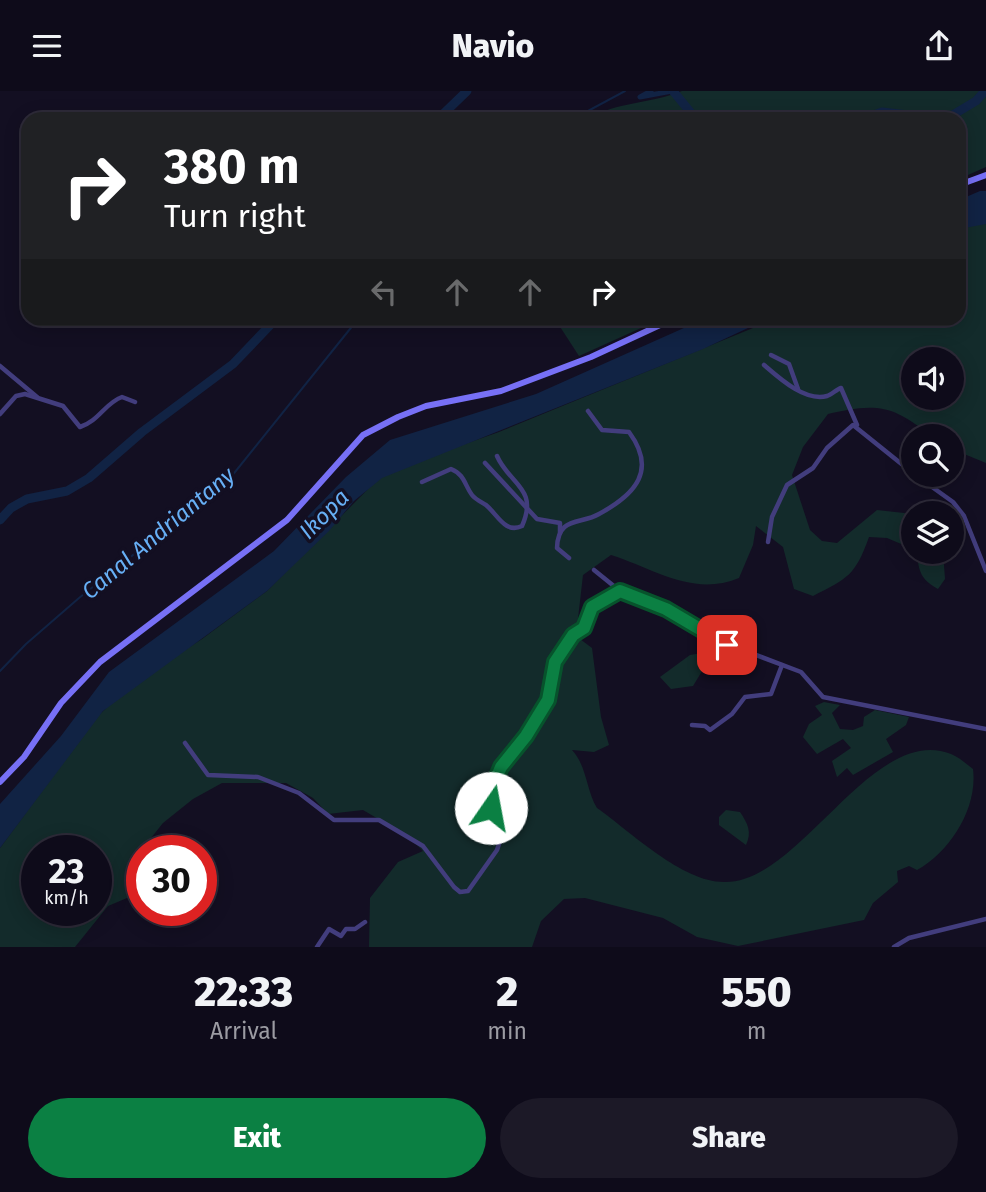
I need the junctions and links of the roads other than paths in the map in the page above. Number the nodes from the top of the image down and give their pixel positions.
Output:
1 (986, 175) edge
2 (966, 182) edge
3 (658, 326) edge
4 (771, 355) dead end
5 (764, 365) dead end
6 (0, 366) edge
7 (798, 390) junction
8 (42, 401) junction
9 (135, 402) dead end
10 (588, 411) dead end
11 (0, 415) edge
12 (857, 426) junction
13 (497, 456) dead end
14 (485, 463) dead end
15 (901, 463) edge
16 (422, 482) dead end
17 (932, 487) edge
18 (527, 509) junction
19 (560, 534) junction
20 (768, 542) dead end
21 (569, 558) dead end
22 (594, 571) dead end
23 (986, 571) edge
24 (620, 591) junction
25 (782, 665) junction
26 (692, 725) dead end
27 (986, 729) edge
28 (184, 743) dead end
29 (0, 782) edge
30 (986, 919) edge
31 (365, 922) dead end
32 (317, 947) edge
33 (894, 947) edge

1 - 2 main road
3 - 29 main road
4 - 7 street
5 - 7 street
6 - 8 street
7 - 12 street
8 - 9 street
8 - 11 street
10 - 19 street
12 - 15 street
12 - 20 street
13 - 18 street
14 - 18 street
16 - 18 street
17 - 23 street
18 - 19 street
19 - 21 street
22 - 24 street
24 - 25 street
24 - 28 street
25 - 26 street
25 - 27 street
30 - 33 street
31 - 32 street

